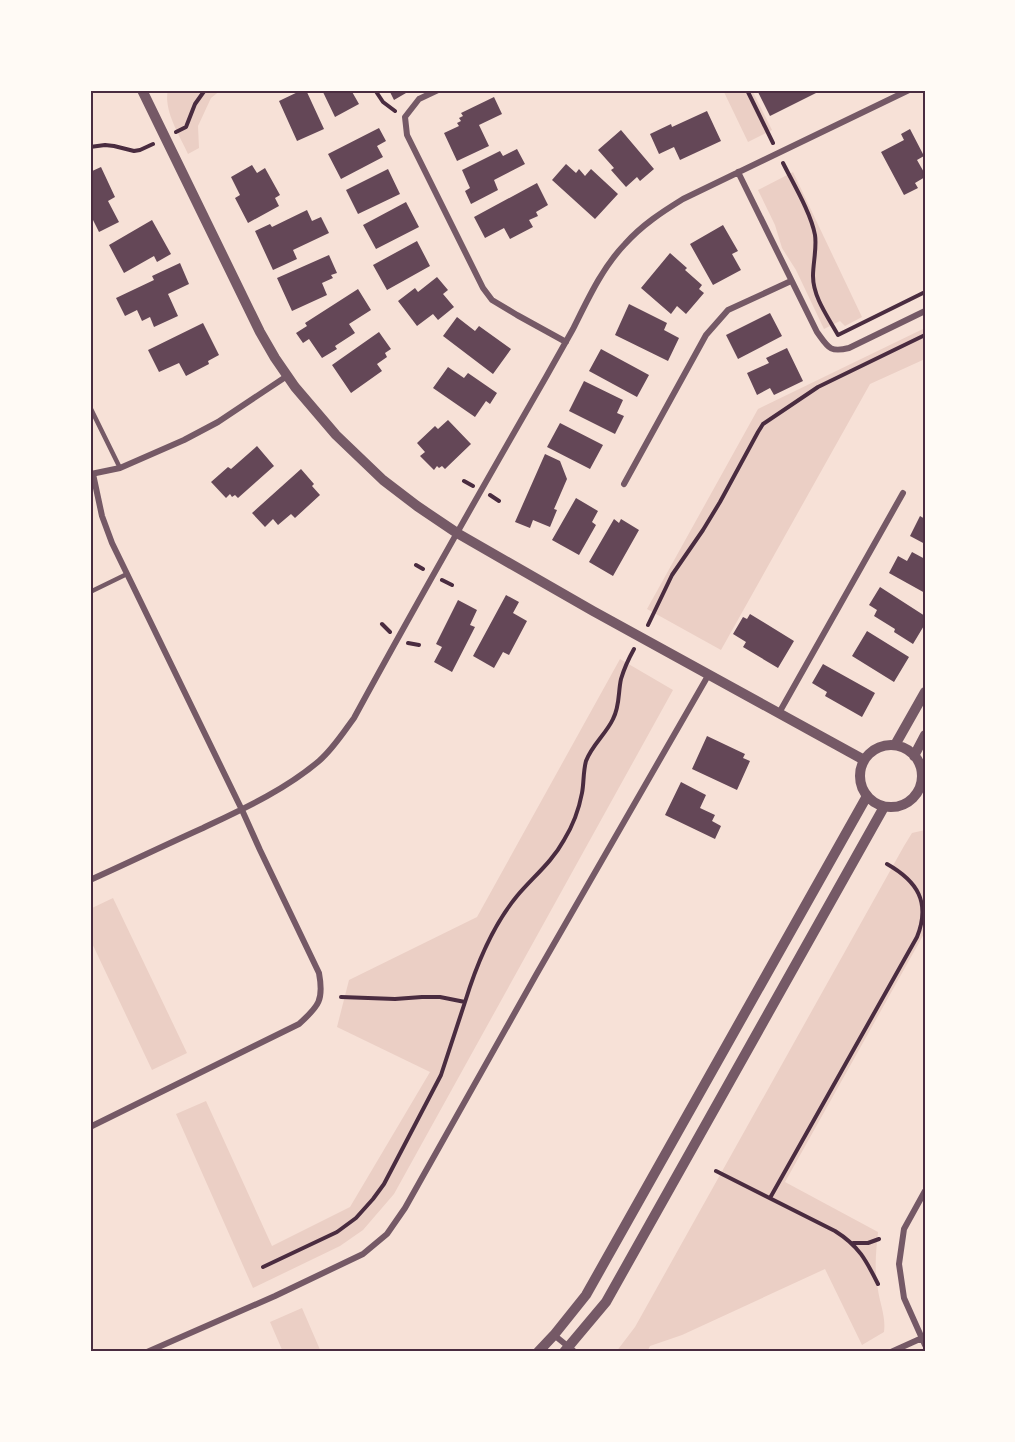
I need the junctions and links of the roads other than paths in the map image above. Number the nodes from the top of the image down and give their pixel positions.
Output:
1 (142, 90) edge
2 (438, 90) edge
3 (909, 90) edge
4 (738, 172) junction
5 (791, 281) junction
6 (925, 311) edge
7 (566, 342) junction
8 (287, 376) junction
9 (90, 407) edge
10 (120, 468) junction
11 (92, 474) edge
12 (624, 483) dead end
13 (903, 493) dead end
14 (457, 533) junction
15 (127, 574) junction
16 (90, 592) edge
17 (709, 673) junction
18 (925, 692) edge
19 (779, 713) junction
20 (925, 735) edge
21 (895, 745) junction
22 (914, 756) junction
23 (864, 760) junction
24 (921, 794) edge
25 (867, 796) junction
26 (885, 807) junction
27 (242, 810) junction
28 (90, 880) edge
29 (90, 1127) edge
30 (925, 1191) edge
31 (554, 1335) junction
32 (921, 1338) junction
33 (925, 1345) edge
34 (569, 1350) edge
35 (147, 1352) edge
36 (538, 1352) edge
37 (891, 1352) edge

1 - 8 street
2 - 7 street
3 - 4 street
4 - 5 street
4 - 7 street
5 - 6 street
5 - 12 street
7 - 14 street
8 - 10 street
8 - 14 street
9 - 10 lane
10 - 11 street
11 - 15 street
13 - 19 street
14 - 17 street
14 - 27 street
15 - 16 lane
15 - 27 street
17 - 19 street
17 - 35 street
18 - 21 street
19 - 23 street
20 - 22 street
21 - 22 street
21 - 23 street
22 - 24 street
23 - 25 street
24 - 26 street
25 - 26 street
25 - 31 street
26 - 34 street
27 - 28 street
27 - 29 street
30 - 32 street
31 - 34 street
31 - 36 street
32 - 33 street
32 - 37 street

